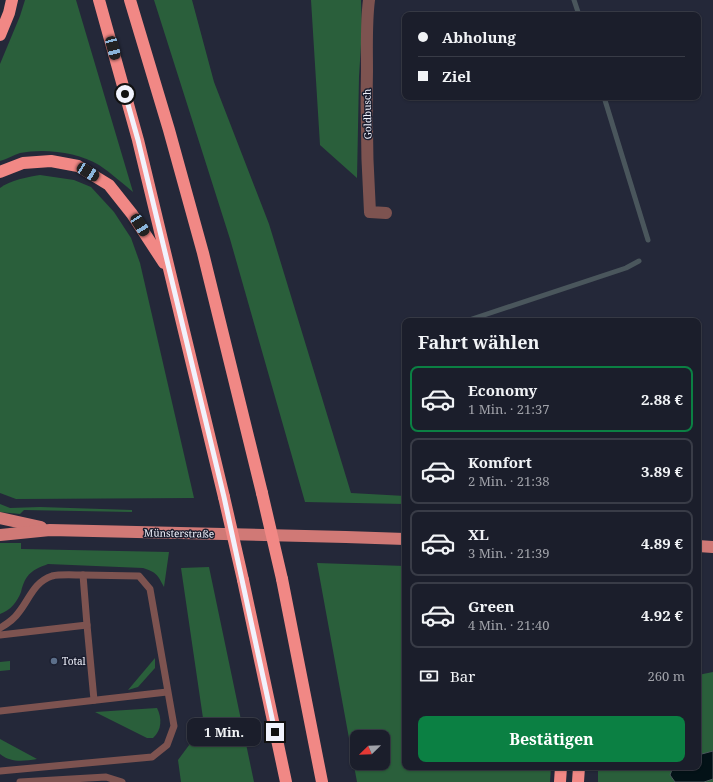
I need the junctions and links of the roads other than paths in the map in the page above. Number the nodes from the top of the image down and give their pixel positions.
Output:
1 (12, 0) edge
2 (99, 0) edge
3 (130, 0) edge
4 (369, 0) edge
5 (0, 35) edge
6 (0, 172) edge
7 (386, 213) dead end
8 (170, 271) junction
9 (0, 518) edge
10 (50, 530) junction
11 (0, 535) edge
12 (402, 539) edge
13 (701, 546) edge
14 (713, 547) edge
15 (83, 575) junction
16 (88, 625) junction
17 (0, 628) edge
18 (0, 635) edge
19 (167, 692) junction
20 (94, 700) junction
21 (0, 711) edge
22 (561, 770) edge
23 (579, 770) edge
24 (0, 771) edge
25 (20, 782) edge
26 (122, 782) edge
27 (286, 782) edge
28 (322, 782) edge
29 (560, 782) edge
30 (578, 782) edge

1 - 5 highway
2 - 8 highway
3 - 28 highway, bridge
4 - 7 street, Goldbusch
6 - 8 highway
8 - 27 highway, bridge
9 - 10 main road, Münsterstraße
10 - 11 main road, Münsterstraße
10 - 12 main road, Münsterstraße
13 - 14 main road
15 - 16 lane
15 - 17 lane
15 - 19 lane
16 - 18 lane
16 - 20 lane
19 - 20 lane
19 - 24 lane
20 - 21 lane
22 - 29 highway
23 - 30 highway
25 - 26 lane

